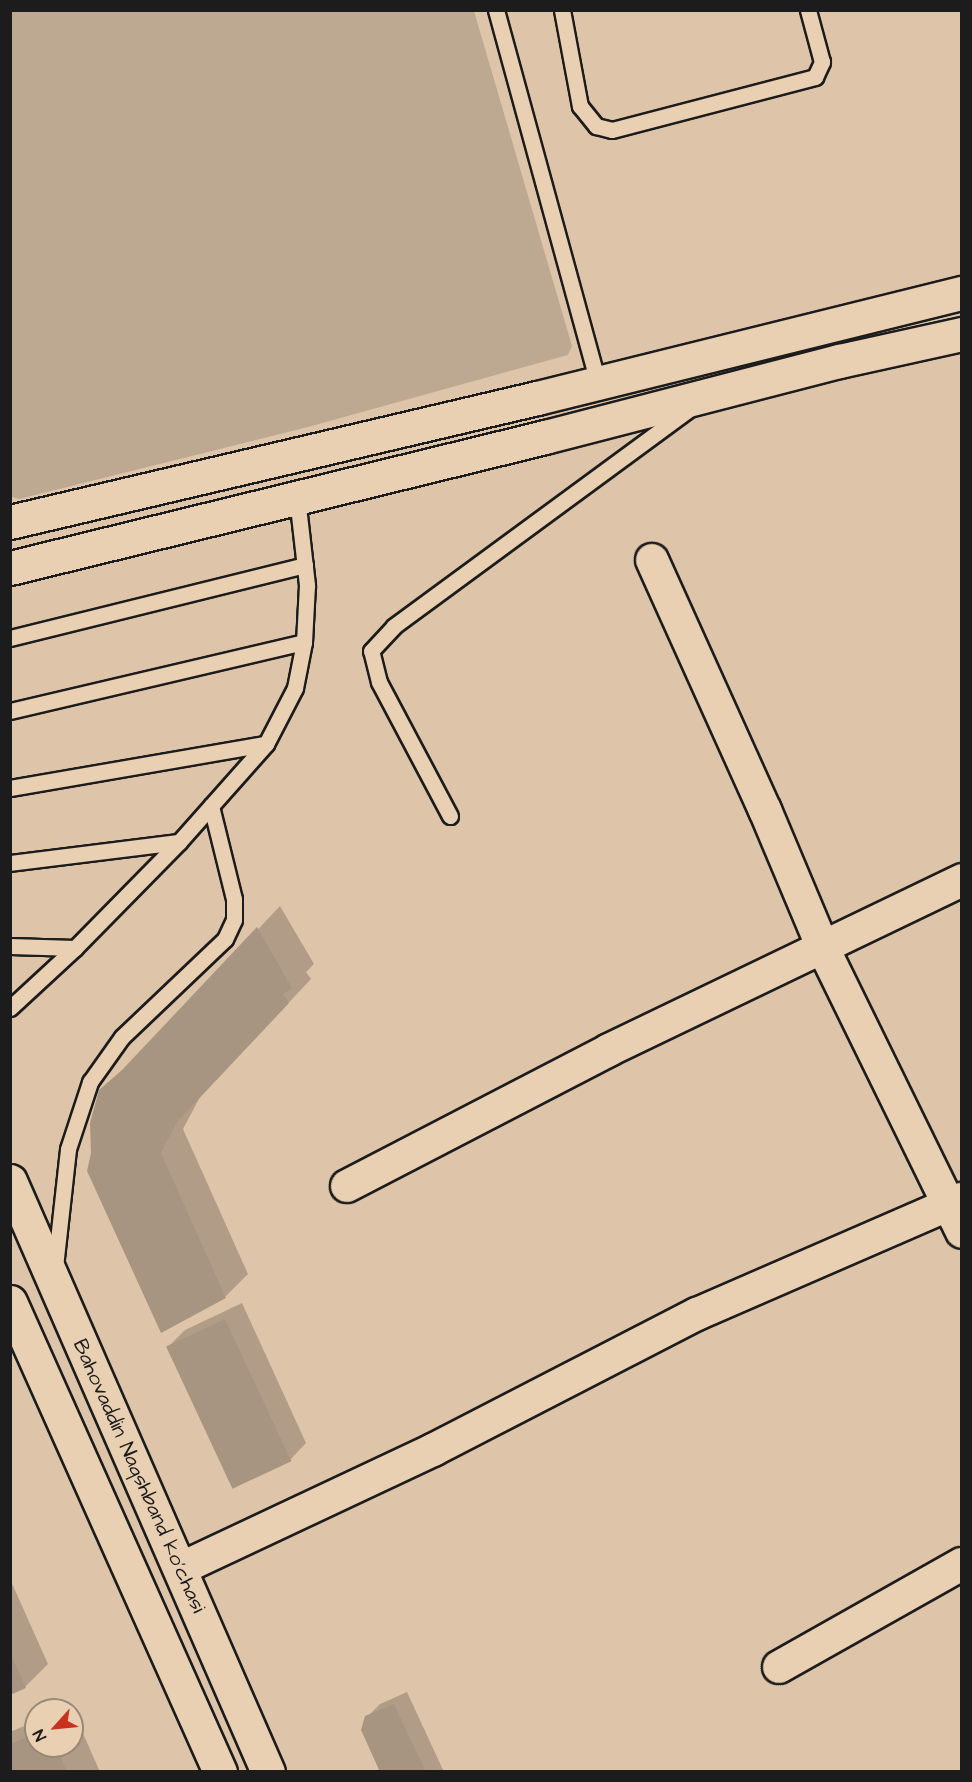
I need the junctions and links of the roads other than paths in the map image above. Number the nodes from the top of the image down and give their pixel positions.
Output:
1 (496, 10) edge
2 (562, 10) edge
3 (808, 10) edge
4 (962, 293) edge
5 (962, 334) edge
6 (598, 382) junction
7 (710, 394) junction
8 (297, 497) junction
9 (10, 522) edge
10 (652, 560) dead end
11 (306, 565) junction
12 (10, 568) edge
13 (10, 638) edge
14 (304, 642) junction
15 (10, 711) edge
16 (266, 744) junction
17 (10, 788) edge
18 (211, 806) junction
19 (450, 816) dead end
20 (179, 842) junction
21 (10, 863) edge
22 (962, 880) edge
23 (10, 946) edge
24 (75, 948) junction
25 (823, 948) junction
26 (10, 1008) edge
27 (10, 1181) edge
28 (347, 1186) dead end
29 (957, 1212) edge
30 (54, 1282) junction
31 (10, 1302) edge
32 (962, 1564) edge
33 (180, 1569) junction
34 (779, 1667) dead end
35 (220, 1772) edge
36 (268, 1772) edge

1 - 6 lane
2 - 3 lane
4 - 6 main road
5 - 7 main road
6 - 9 main road
7 - 8 main road
7 - 19 lane
8 - 11 lane
8 - 12 main road
10 - 25 street
11 - 13 lane
11 - 14 lane
14 - 15 lane
14 - 16 lane
16 - 17 lane
16 - 18 lane
18 - 20 lane
18 - 30 lane
20 - 21 lane
20 - 24 lane
22 - 25 street
23 - 24 lane
24 - 26 lane
25 - 28 street
25 - 29 street
27 - 30 main road, Bahovaddin Naqshband ko'chasi
29 - 33 street
30 - 33 main road, Bahovaddin Naqshband ko'chasi
31 - 35 main road
32 - 34 street
33 - 36 main road, Bahovaddin Naqshband ko'chasi

